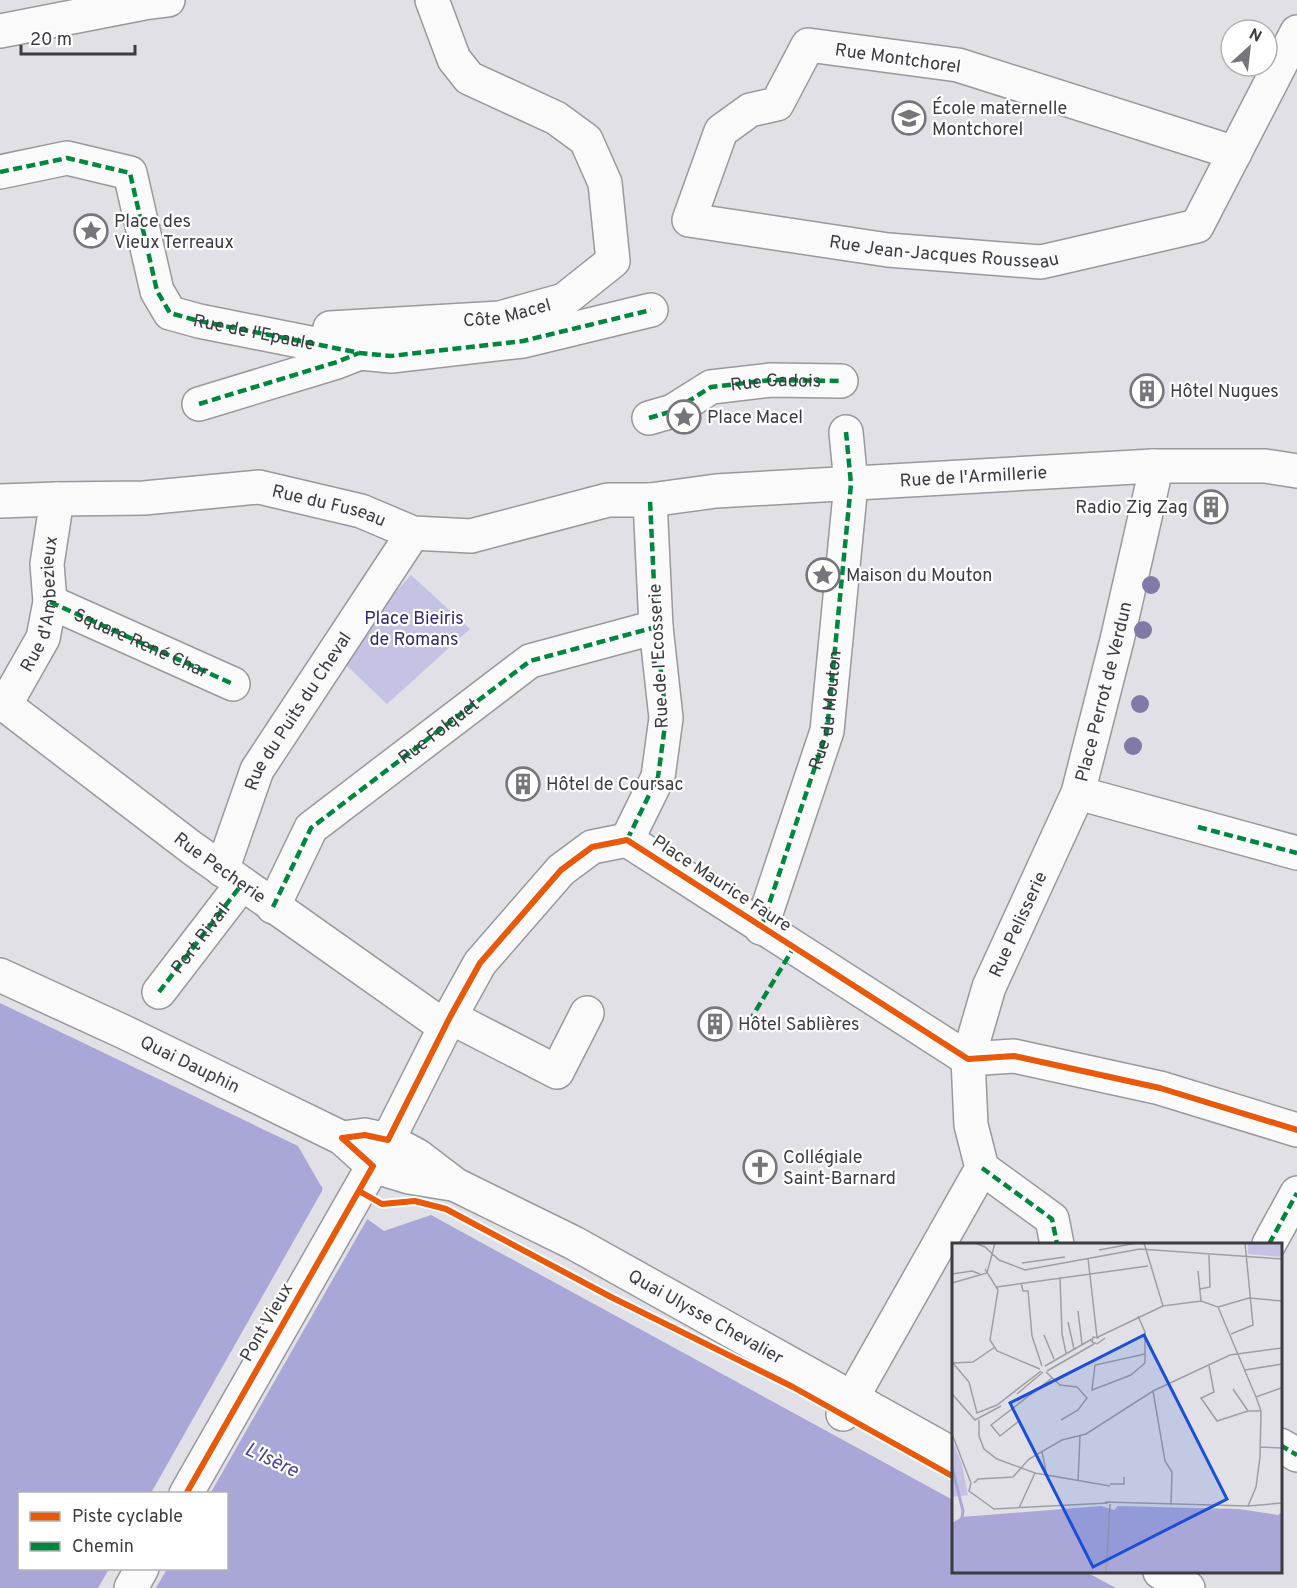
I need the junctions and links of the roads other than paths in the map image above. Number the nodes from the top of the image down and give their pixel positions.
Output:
1 (168, 0) edge
2 (432, 0) edge
3 (0, 30) edge
4 (1297, 32) edge
5 (1235, 153) junction
6 (0, 172) edge
7 (688, 220) joint
8 (651, 310) dead end
9 (330, 328) dead end
10 (360, 353) junction
11 (841, 381) dead end
12 (199, 404) dead end
13 (649, 418) dead end
14 (846, 432) dead end
15 (1297, 471) edge
16 (1153, 474) junction
17 (850, 484) junction
18 (57, 499) junction
19 (650, 500) junction
20 (0, 501) edge
21 (413, 533) junction
22 (50, 602) junction
23 (656, 627) junction
24 (233, 684) dead end
25 (2, 703) edge
26 (1078, 793) junction
27 (627, 840) junction
28 (1297, 853) edge
29 (232, 877) junction
30 (273, 907) junction
31 (761, 928) junction
32 (0, 975) edge
33 (159, 992) dead end
34 (587, 1013) dead end
35 (447, 1022) junction
36 (968, 1059) junction
37 (1297, 1130) edge
38 (375, 1163) junction
39 (982, 1168) junction
40 (1297, 1193) edge
41 (1054, 1232) edge
42 (1270, 1243) edge
43 (847, 1406) junction
44 (1282, 1445) edge
45 (952, 1454) edge
46 (1297, 1455) edge
47 (187, 1492) edge
48 (141, 1570) edge
49 (1162, 1573) edge
50 (131, 1588) edge
51 (1188, 1588) edge

1 - 3 street
2 - 9 street, Côte Macel
4 - 5 street
5 - 7 street, Rue Jean-Jacques Rousseau
5 - 7 street, Rue Montchorel
6 - 10 street, Rue de l'Epaule
8 - 10 street, Rue de l'Epaule
10 - 12 street
11 - 13 street, Rue Gadois
14 - 17 street
15 - 16 street, Rue de l'Armillerie
16 - 17 street, Rue de l'Armillerie
16 - 26 street, Place Perrot de Verdun
17 - 19 street, Rue de l'Armillerie
17 - 31 street, Rue du Mouton
18 - 20 street, Rue du Fuseau
18 - 21 street, Rue du Fuseau
18 - 22 street, Rue d'Ambezieux
19 - 21 street, Rue du Fuseau
19 - 23 street, Rue de l'Ecosserie
21 - 29 street, Rue du Puits du Cheval
22 - 24 street, Square René Char
22 - 25 street, Rue d'Ambezieux
23 - 27 street, Rue de l'Ecosserie
23 - 30 street, Rue Folquet
25 - 29 street, Rue Pecherie
26 - 28 street, Place Perrot de Verdun
26 - 36 street, Rue Pelisserie
27 - 31 street, Place Maurice Faure
27 - 35 street, Place Maurice Faure
29 - 30 street, Rue Pecherie
29 - 33 street, Port Rivail
30 - 35 street, Rue Pecherie
31 - 36 street, Place Maurice Faure
32 - 38 street, Quai Dauphin
34 - 35 street, Rue Pecherie
35 - 38 street, Place Maurice Faure
36 - 37 street
36 - 39 street
38 - 43 street, Quai Ulysse Chevalier
38 - 47 street, Pont Vieux
39 - 41 street
39 - 43 street
40 - 42 street
43 - 45 street, Quai Ulysse Chevalier
44 - 46 street
48 - 50 street
49 - 51 street

